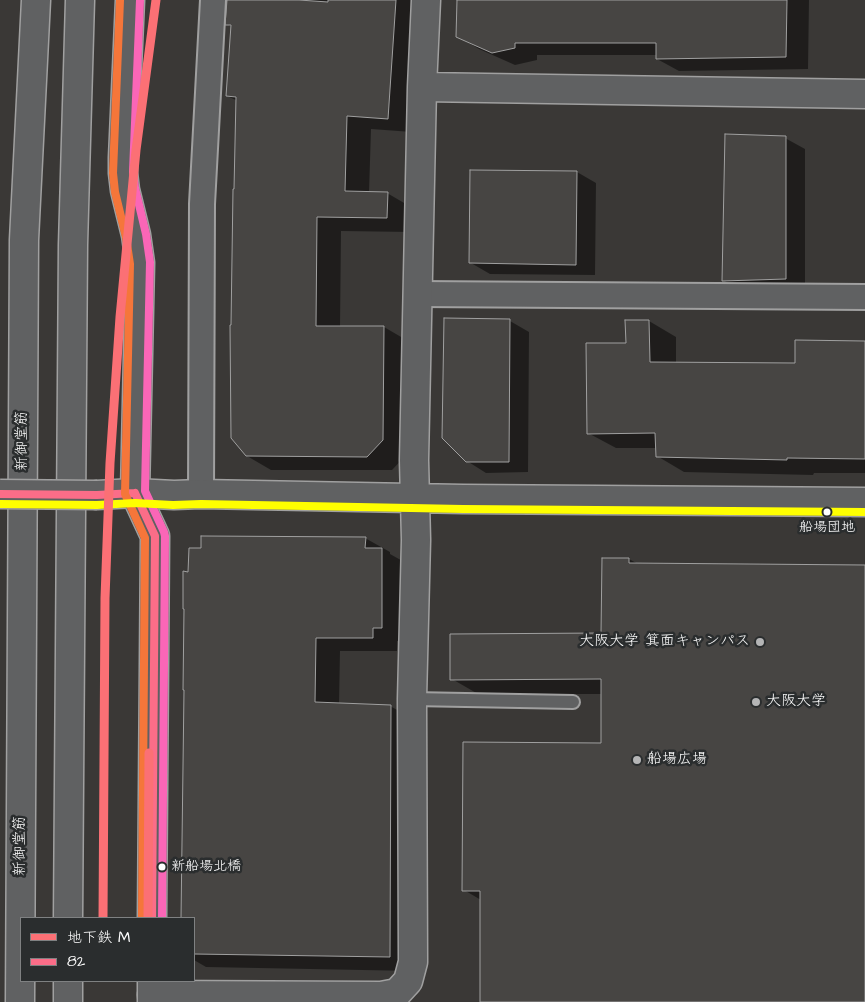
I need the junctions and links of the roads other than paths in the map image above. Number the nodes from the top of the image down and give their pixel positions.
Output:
1 (36, 0) edge
2 (80, 0) edge
3 (130, 0) edge
4 (213, 0) edge
5 (426, 0) edge
6 (422, 87) junction
7 (865, 94) edge
8 (417, 294) junction
9 (865, 297) edge
10 (135, 493) junction
11 (0, 494) edge
12 (202, 494) junction
13 (415, 498) junction
14 (865, 502) edge
15 (412, 699) junction
16 (574, 702) dead end
17 (20, 917) edge
18 (68, 917) edge
19 (152, 917) edge
20 (20, 982) edge
21 (68, 982) edge
22 (152, 993) edge
23 (20, 1002) edge
24 (68, 1002) edge

1 - 17 main road, 新御堂筋
2 - 18 main road
3 - 10 main road
4 - 12 street
5 - 6 main road
6 - 7 main road
6 - 8 main road
8 - 9 street
8 - 13 main road
10 - 11 main road, bridge
10 - 12 main road
10 - 19 main road
12 - 13 main road
13 - 14 main road
13 - 15 main road
15 - 16 lane
15 - 22 main road
20 - 23 main road, 新御堂筋
21 - 24 main road

